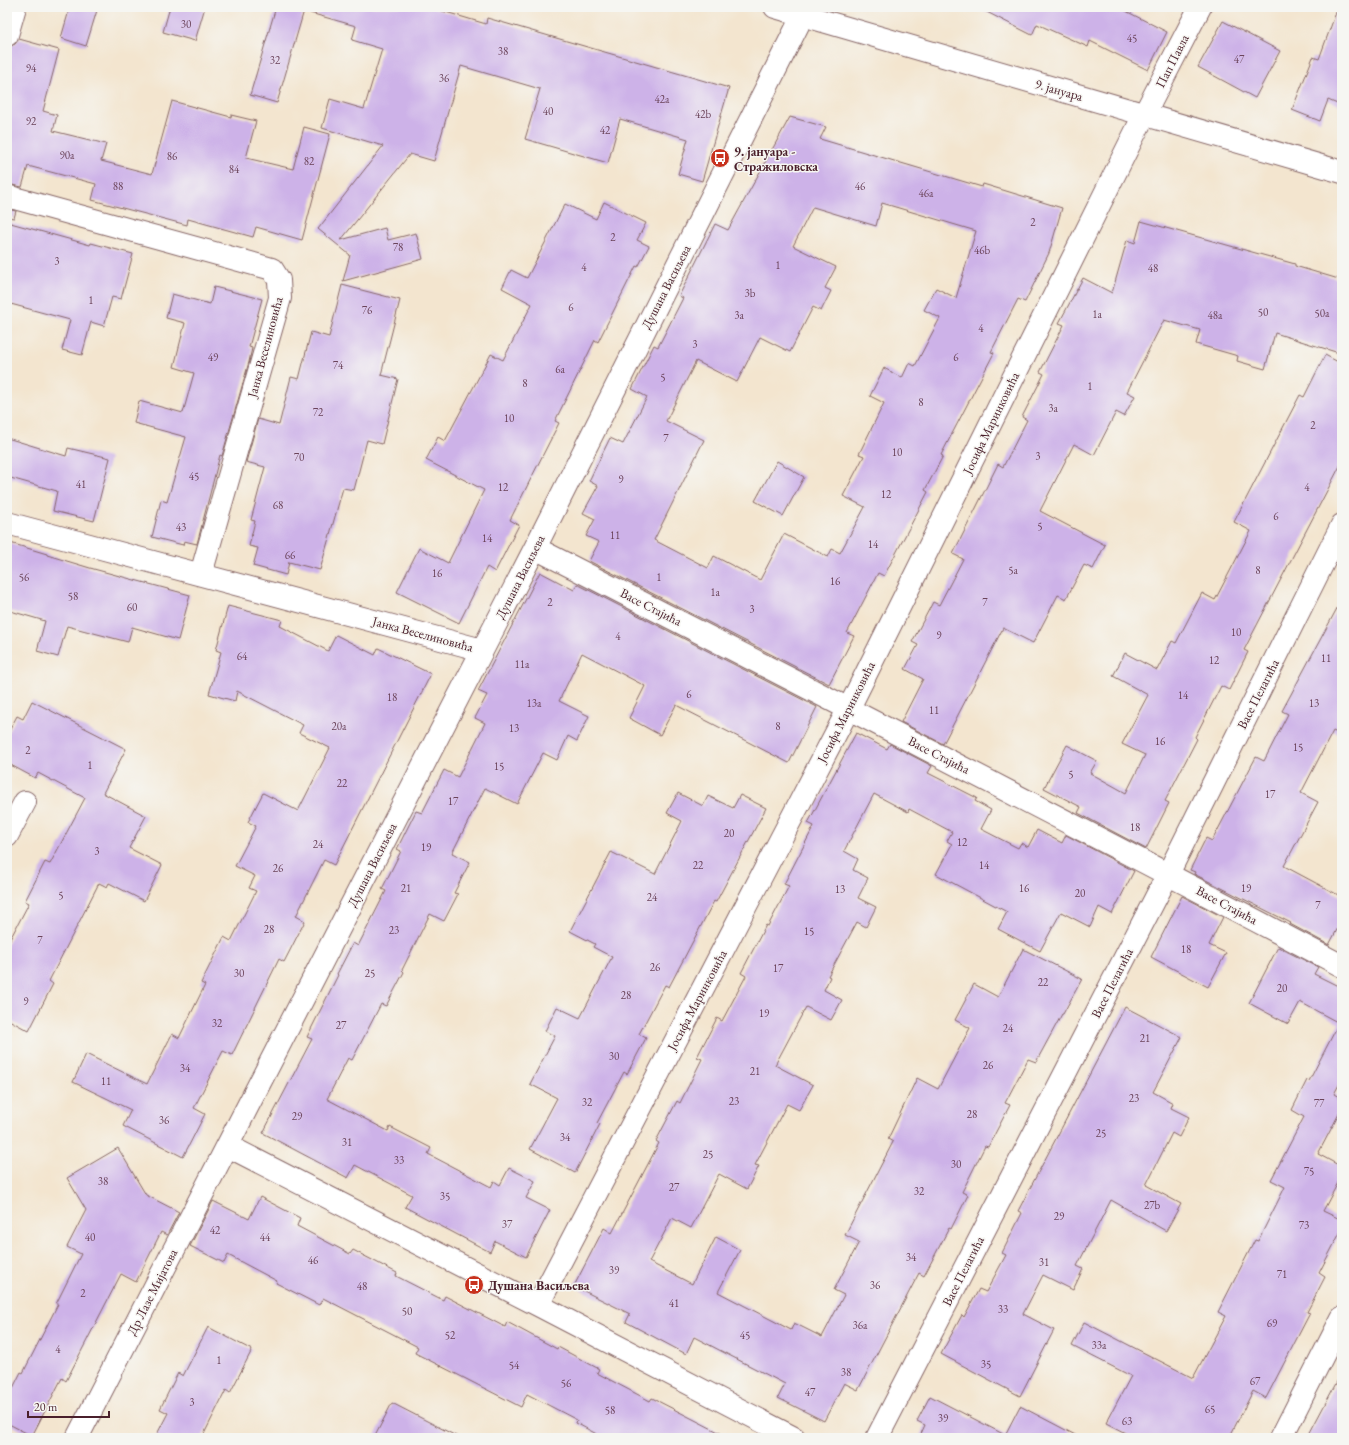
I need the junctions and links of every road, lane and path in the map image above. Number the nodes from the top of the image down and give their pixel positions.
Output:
1 (15, 7) edge
2 (775, 7) edge
3 (1200, 7) edge
4 (805, 11) edge
5 (7, 35) edge
6 (1144, 115) junction
7 (1342, 172) edge
8 (7, 196) edge
9 (7, 523) edge
10 (1342, 525) edge
11 (535, 548) junction
12 (201, 574) junction
13 (482, 650) junction
14 (849, 708) junction
15 (25, 802) dead end
16 (7, 836) edge
17 (1168, 874) junction
18 (1342, 966) edge
19 (228, 1146) junction
20 (538, 1305) junction
21 (1342, 1318) edge
22 (77, 1438) edge
23 (794, 1438) edge
24 (877, 1438) edge
25 (1281, 1438) edge

1 - 5 street
2 - 4 street, 9. јануара
3 - 6 street, Пап Павла
4 - 6 street, 9. јануара
4 - 11 street, Душана Васиљева
6 - 7 street, 9. јануара
6 - 14 street, Јосифа Маринковића
8 - 12 street, Јанка Веселиновића
9 - 12 street, Јанка Веселиновића
10 - 17 street, Васе Пелагића
11 - 13 street, Душана Васиљева
11 - 14 street, Васе Стајића
12 - 13 street, Јанка Веселиновића
13 - 19 street, Душана Васиљева
14 - 17 street, Васе Стајића
14 - 20 street, Јосифа Маринковића
15 - 16 street
17 - 18 street, Васе Стајића
17 - 24 street, Васе Пелагића
19 - 20 street
19 - 22 street, Др Лазе Мијатова
20 - 23 street
21 - 25 street

